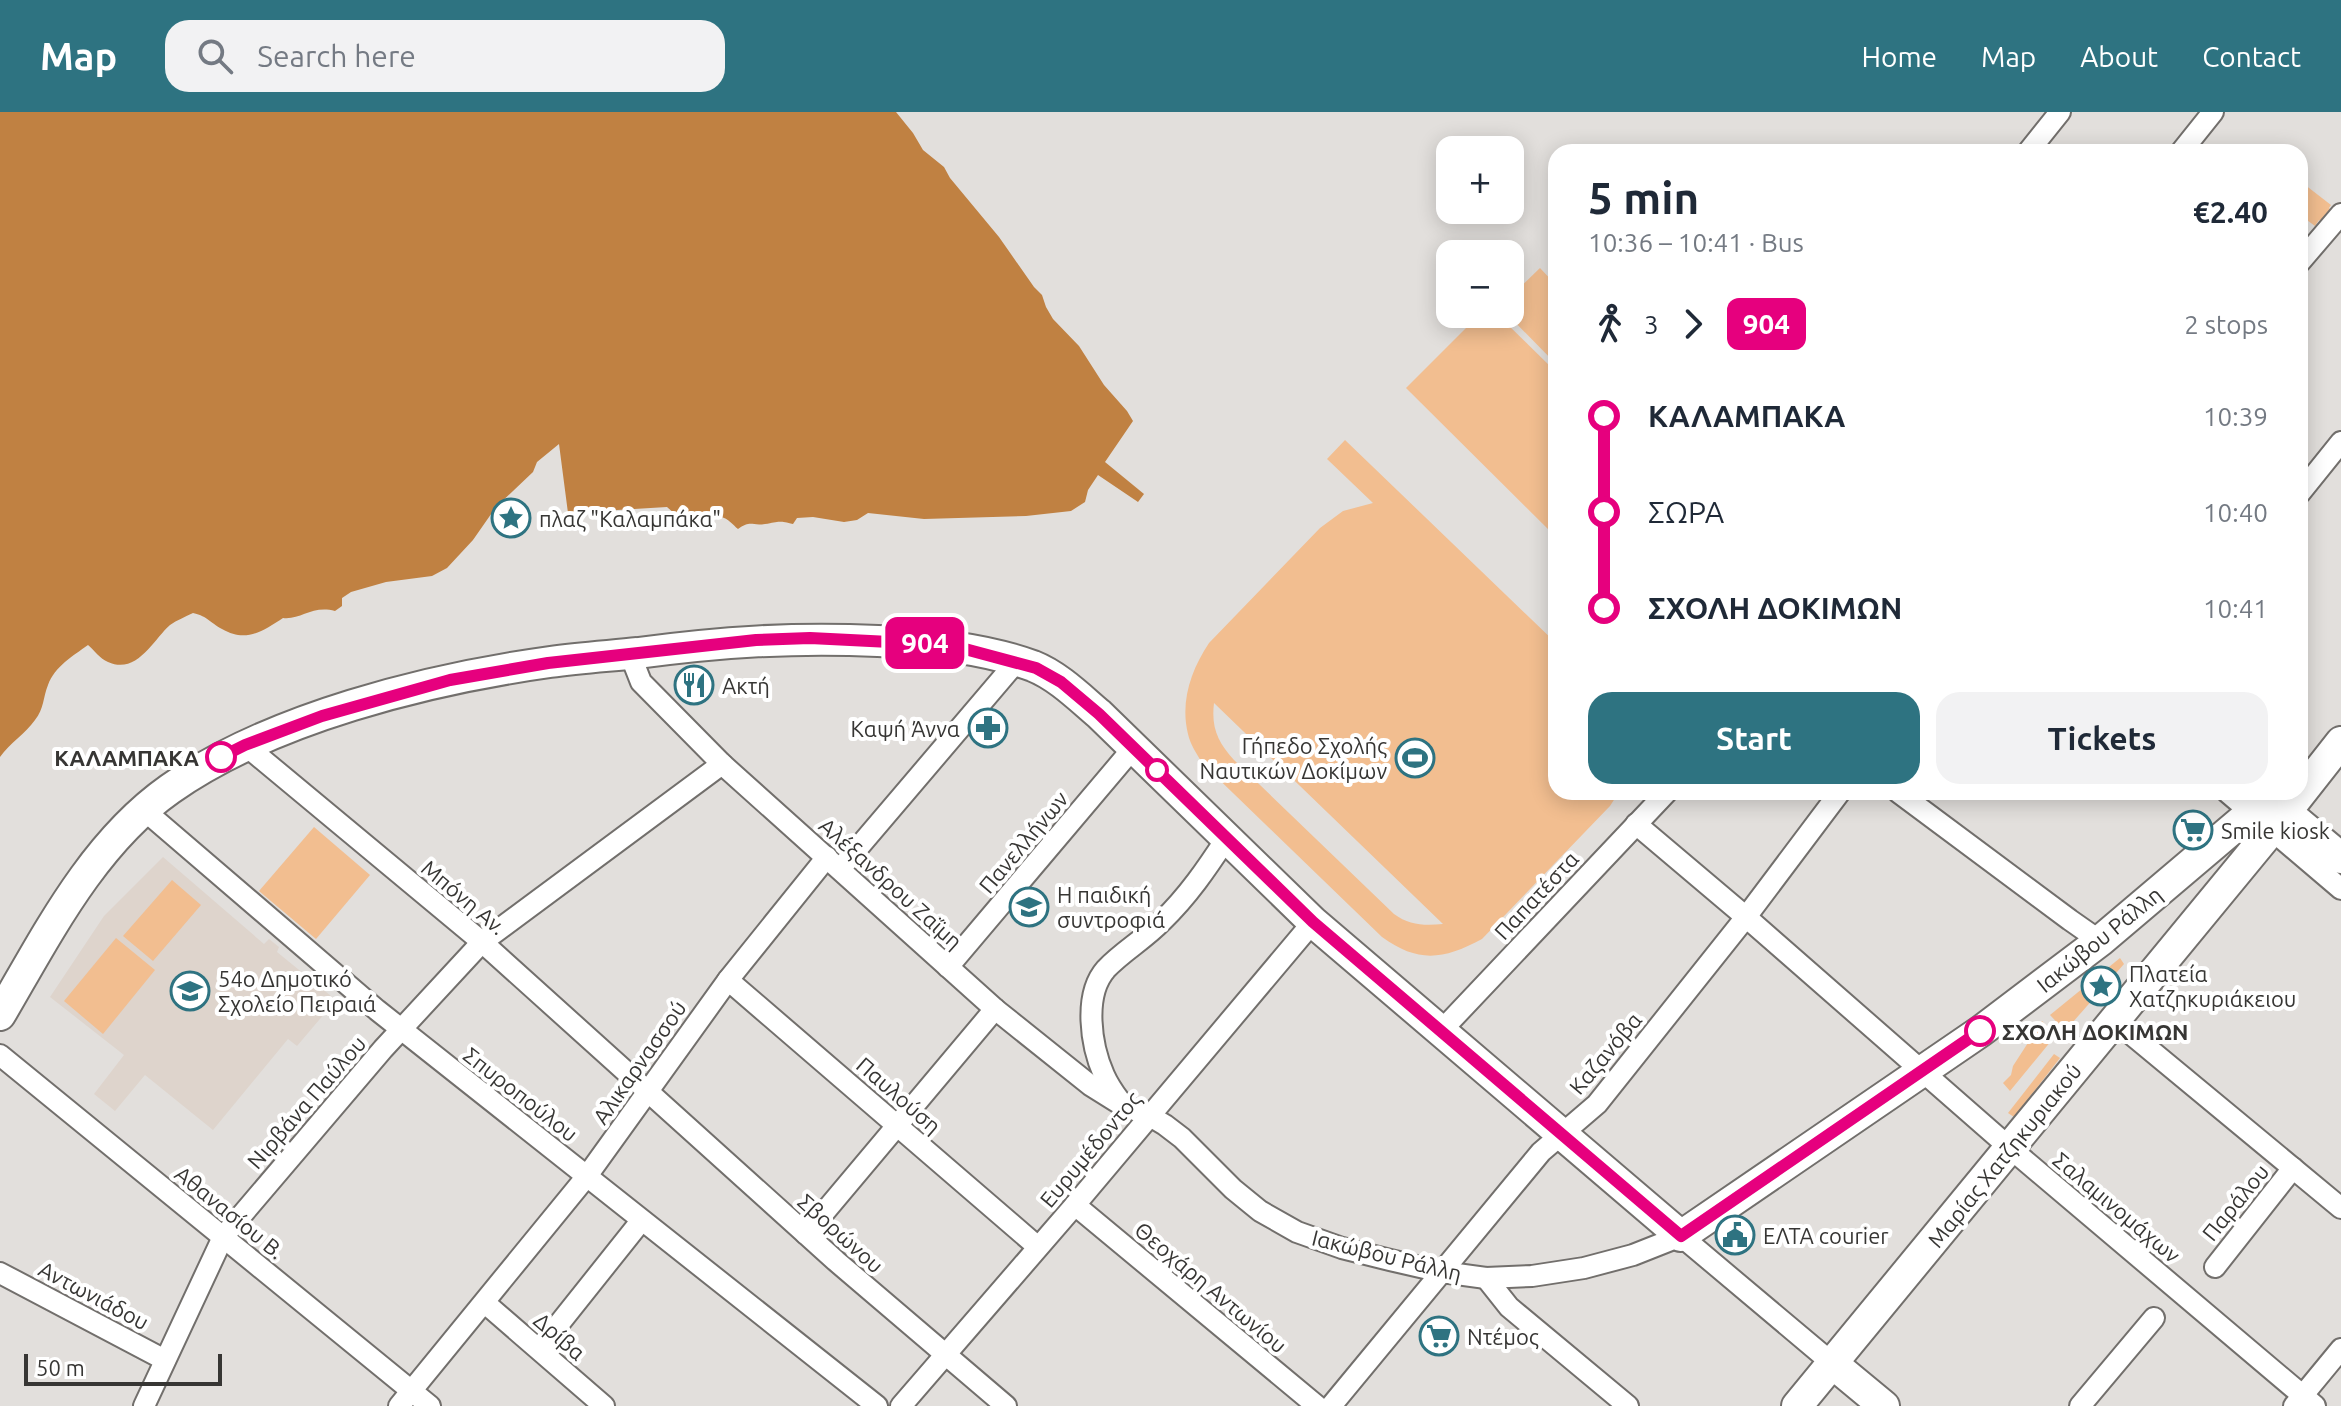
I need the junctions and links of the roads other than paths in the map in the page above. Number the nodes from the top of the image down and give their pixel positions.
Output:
1 (2060, 112) edge
2 (2213, 112) edge
3 (2034, 144) edge
4 (2187, 144) edge
5 (2341, 214) edge
6 (2308, 253) edge
7 (2341, 442) edge
8 (2308, 483) edge
9 (630, 654) junction
10 (1017, 661) junction
11 (2341, 742) edge
12 (245, 745) junction
13 (1134, 747) junction
14 (722, 764) junction
15 (2308, 773) edge
16 (1659, 800) edge
17 (1834, 800) edge
18 (1909, 800) edge
19 (2243, 800) edge
20 (144, 810) junction
21 (2267, 812) edge
22 (1636, 824) junction
23 (1226, 839) junction
24 (2341, 858) edge
25 (833, 863) junction
26 (2341, 889) edge
27 (1746, 917) junction
28 (1313, 922) junction
29 (2100, 941) junction
30 (482, 942) junction
31 (948, 967) junction
32 (728, 980) junction
33 (995, 1009) junction
34 (0, 1015) edge
35 (2114, 1020) junction
36 (401, 1029) junction
37 (1441, 1031) junction
38 (0, 1055) edge
39 (1922, 1070) junction
40 (648, 1091) junction
41 (1122, 1105) junction
42 (1150, 1116) junction
43 (896, 1124) junction
44 (1562, 1134) junction
45 (2010, 1148) junction
46 (2293, 1168) junction
47 (587, 1176) junction
48 (1075, 1205) junction
49 (2341, 1208) edge
50 (641, 1221) junction
51 (806, 1234) junction
52 (1681, 1236) junction
53 (223, 1237) junction
54 (1038, 1247) junction
55 (2215, 1267) dead end
56 (1442, 1272) junction
57 (0, 1273) edge
58 (1486, 1278) junction
59 (485, 1303) junction
60 (2154, 1318) dead end
61 (539, 1349) junction
62 (2341, 1349) edge
63 (943, 1355) junction
64 (165, 1360) junction
65 (1832, 1363) junction
66 (405, 1398) edge
67 (2304, 1403) edge
68 (144, 1406) edge
69 (430, 1406) edge
70 (604, 1406) edge
71 (877, 1406) edge
72 (901, 1406) edge
73 (1006, 1406) edge
74 (1317, 1406) edge
75 (1331, 1406) edge
76 (1628, 1406) edge
77 (1797, 1406) edge
78 (1884, 1406) edge
79 (2080, 1406) edge

1 - 3 street
2 - 4 street
5 - 6 street
7 - 8 street
9 - 10 main road
9 - 12 main road
9 - 14 street, Αλέξανδρου Ζαΐμη
10 - 13 main road
10 - 25 street, Αλικαρνασσού
11 - 15 main road, Μαρίας Χατζηκυριακού
12 - 20 main road
12 - 30 street, Μπόνη Αν.
13 - 23 main road
13 - 31 street, Πανελλήνων
14 - 25 street, Αλέξανδρου Ζαΐμη
14 - 30 street, Νιρβάνα Παύλου
16 - 22 street, Παπατέστα
17 - 27 street, Καζανόβα
18 - 29 street
19 - 21 street
20 - 34 main road
20 - 36 street, Σπυροπούλου
21 - 24 main road
21 - 26 street
21 - 29 main road, Ιακώβου Ράλλη
21 - 35 main road, Μαρίας Χατζηκυριακού
22 - 27 street, Σαλαμινομάχων
22 - 37 street, Παπατέστα
23 - 28 main road
23 - 41 street
25 - 31 street, Αλέξανδρου Ζαΐμη
25 - 32 street, Αλικαρνασσού
27 - 39 street, Σαλαμινομάχων
27 - 44 street, Καζανόβα
28 - 37 main road
28 - 42 street, Ευρυμέδοντος
29 - 39 main road, Ιακώβου Ράλλη
30 - 36 street, Νιρβάνα Παύλου
30 - 40 street, Μπόνη Αν.
31 - 33 street, Αλέξανδρου Ζαΐμη
32 - 40 street, Αλικαρνασσού
32 - 43 street, Παυλούση
33 - 41 street, Αλέξανδρου Ζαΐμη
33 - 43 street
35 - 45 main road, Μαρίας Χατζηκυριακού
35 - 46 street
36 - 47 street, Σπυροπούλου
36 - 53 street, Νιρβάνα Παύλου
37 - 44 main road
38 - 53 street, Αθανασίου Β.
39 - 45 street, Σαλαμινομάχων
39 - 52 main road, Ιακώβου Ράλλη
40 - 47 street, Αλικαρνασσού
40 - 51 street, Σβορώνου
41 - 42 street, Αλέξανδρου Ζαΐμη
42 - 48 street, Ευρυμέδοντος
42 - 56 street, Ιακώβου Ράλλη
43 - 51 street
43 - 54 street, Παυλούση
44 - 52 main road
44 - 56 street, Καζανόβα
45 - 65 main road, Μαρίας Χατζηκυριακού
45 - 67 street, Σαλαμινομάχων
46 - 49 street
46 - 55 street, Παράλου
47 - 50 street, Σπυροπούλου
47 - 59 street, Αλικαρνασσού
48 - 54 street, Ευρυμέδοντος
48 - 74 street, Θεοχάρη Αντωνίου
50 - 61 street
50 - 71 street, Σπυροπούλου
51 - 63 street, Σβορώνου
52 - 58 street, Ιακώβου Ράλλη
52 - 65 street
53 - 64 street, Νιρβάνα Παύλου
53 - 66 street, Αθανασίου Β.
54 - 63 street, Ευρυμέδοντος
56 - 58 street, Ιακώβου Ράλλη
56 - 75 street, Καζανόβα
57 - 64 street, Αντωνιάδου
58 - 76 street
59 - 61 street, Δρίβα
59 - 66 street, Αλικαρνασσού
60 - 79 street
61 - 70 street, Δρίβα
62 - 67 street
63 - 72 street, Ευρυμέδοντος
63 - 73 street, Σβορώνου
64 - 68 street, Νιρβάνα Παύλου
65 - 77 main road, Μαρίας Χατζηκυριακού
65 - 78 main road
66 - 69 street, Αθανασίου Β.

